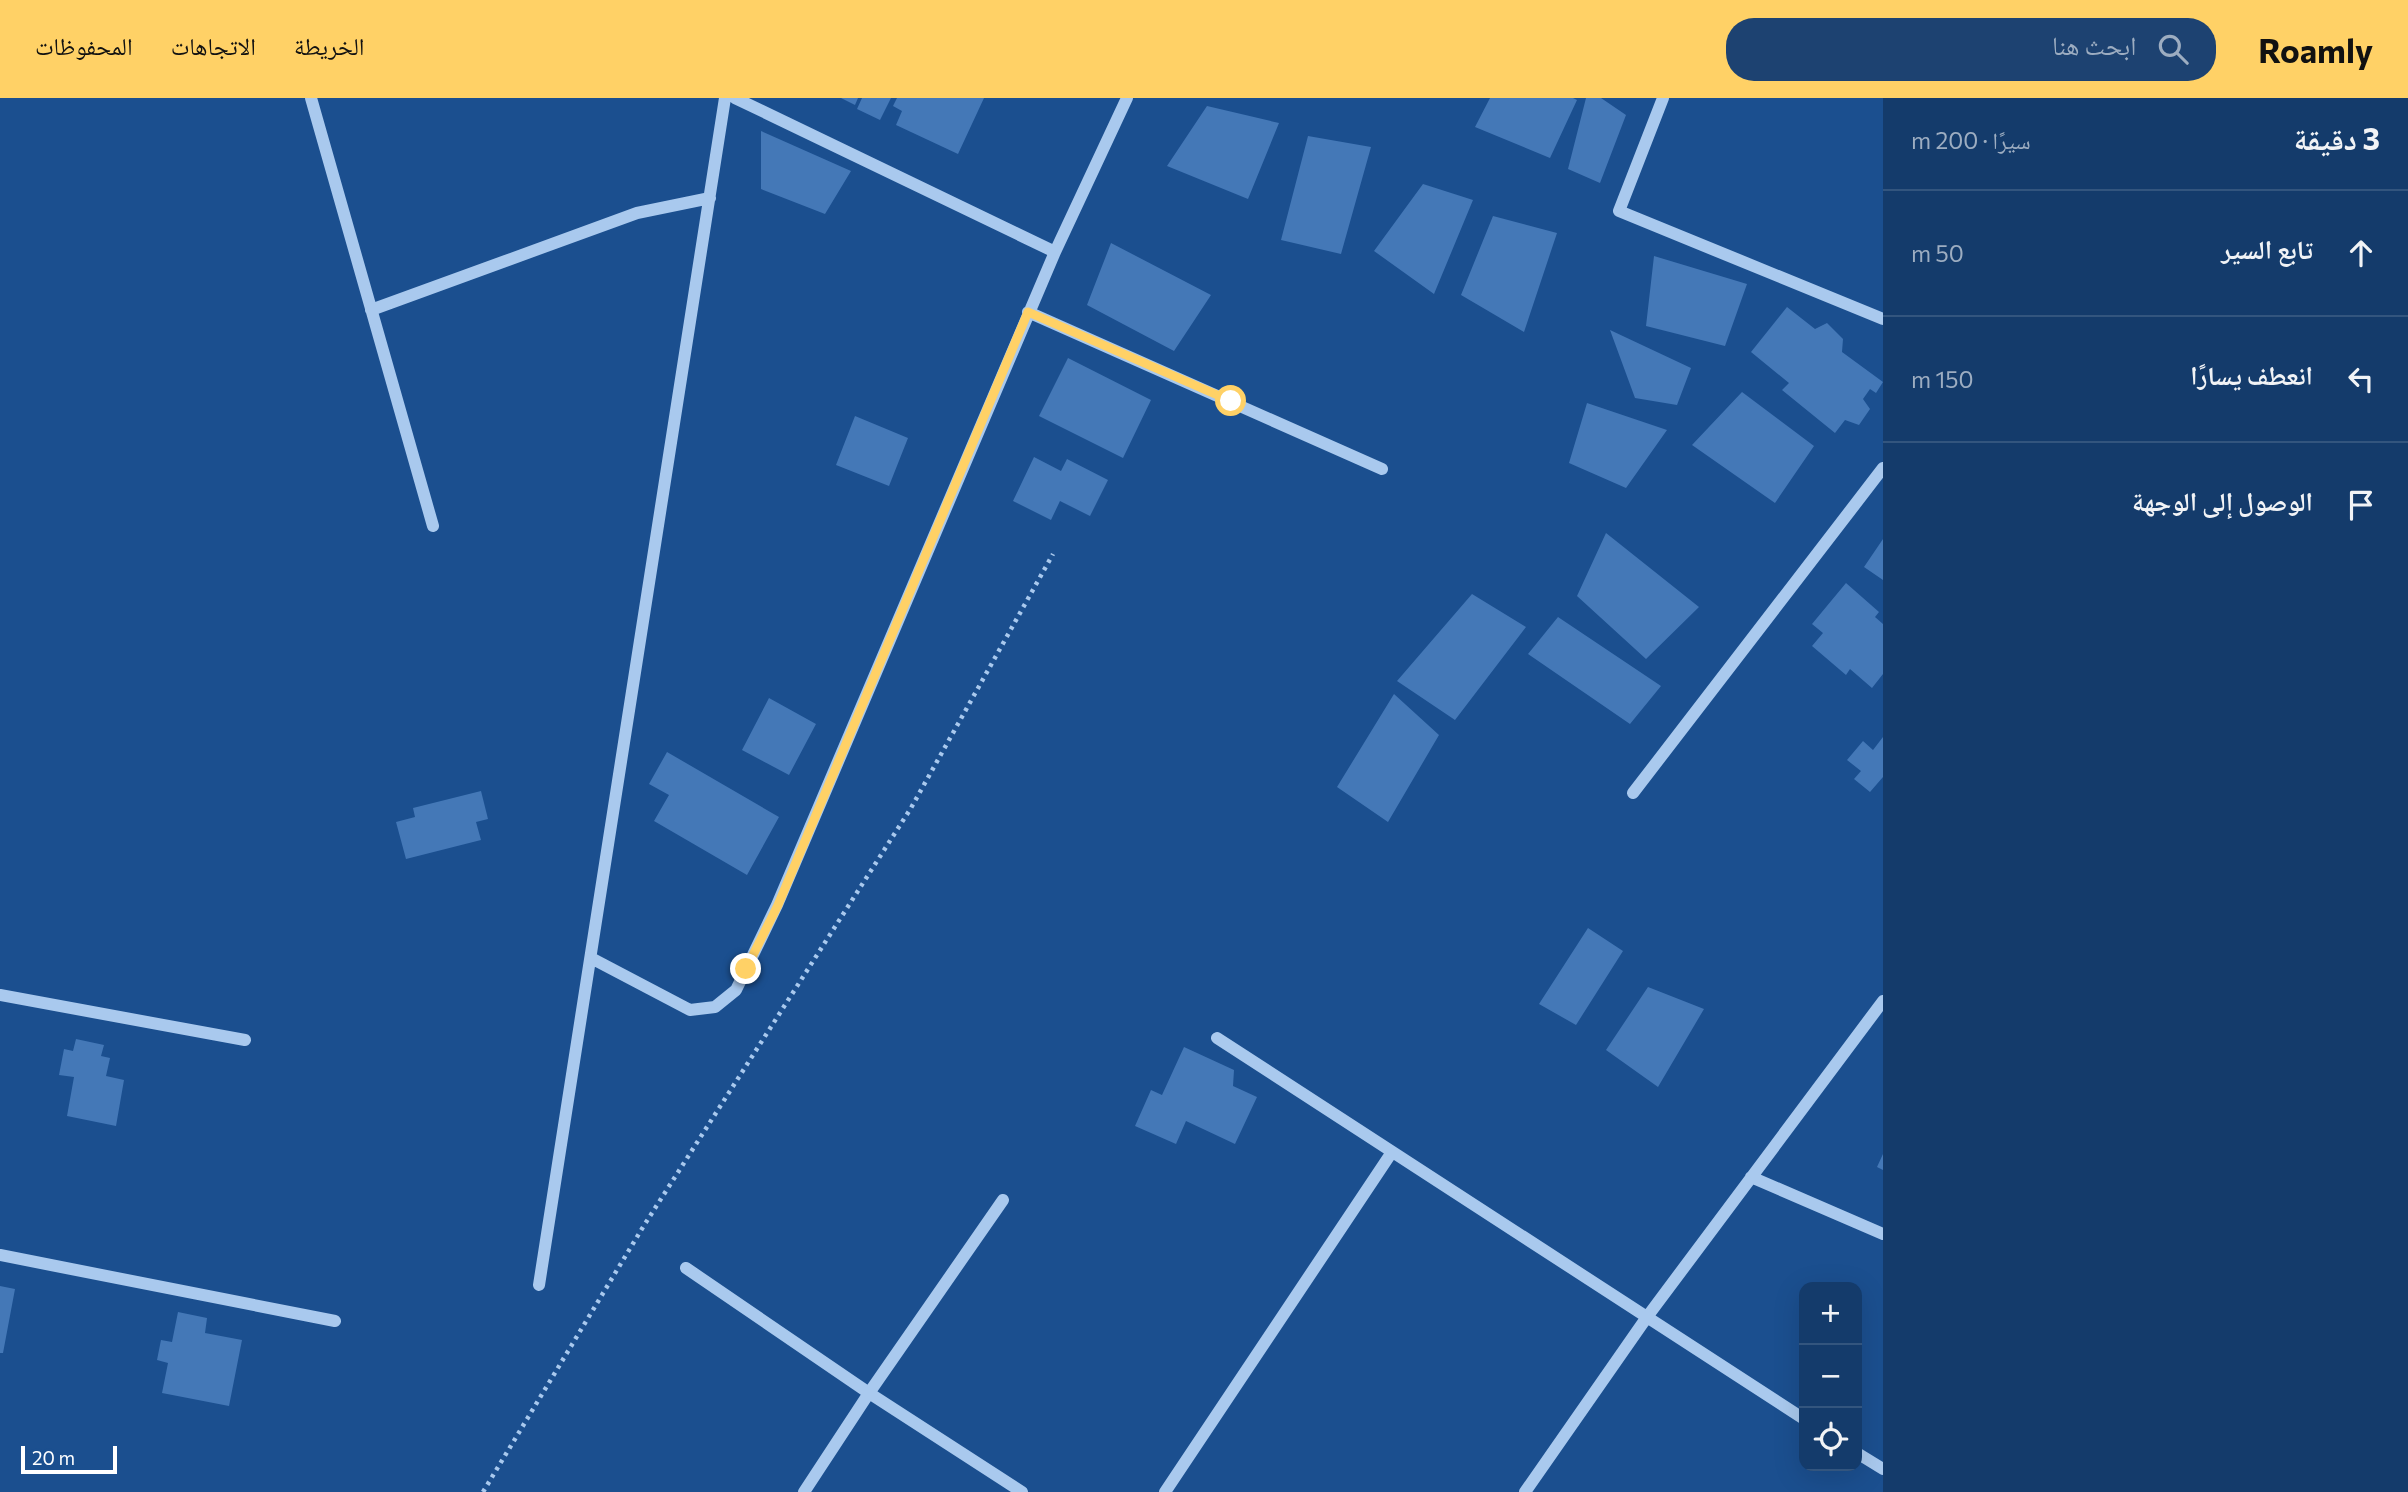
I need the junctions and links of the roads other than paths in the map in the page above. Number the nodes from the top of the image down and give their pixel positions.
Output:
1 (312, 98) edge
2 (726, 98) edge
3 (735, 98) edge
4 (1127, 98) edge
5 (1664, 98) edge
6 (710, 198) junction
7 (1055, 252) junction
8 (371, 310) junction
9 (1028, 312) junction
10 (1883, 319) edge
11 (1883, 468) edge
12 (1382, 469) dead end
13 (433, 526) dead end
14 (1633, 793) dead end
15 (591, 958) junction
16 (0, 995) edge
17 (1883, 1001) edge
18 (1217, 1038) dead end
19 (245, 1040) dead end
20 (1392, 1152) junction
21 (1751, 1177) junction
22 (1003, 1200) dead end
23 (1883, 1234) edge
24 (0, 1255) edge
25 (686, 1268) dead end
26 (539, 1285) dead end
27 (1647, 1317) junction
28 (335, 1321) dead end
29 (869, 1393) junction
30 (1799, 1416) edge
31 (1862, 1455) edge
32 (1883, 1469) edge
33 (804, 1492) edge
34 (1022, 1492) edge
35 (1165, 1492) edge
36 (1525, 1492) edge

1 - 8 street
2 - 6 street
3 - 7 street
4 - 7 street
5 - 10 street
6 - 8 street
6 - 15 street
7 - 9 street
8 - 13 street
9 - 12 street
9 - 15 street
11 - 14 street
15 - 26 street
16 - 19 street
17 - 21 street
18 - 20 street
20 - 27 street
20 - 35 street
21 - 23 street
21 - 27 street
22 - 29 street
24 - 28 street
25 - 29 street
27 - 30 street
27 - 36 street
29 - 33 street
29 - 34 street
31 - 32 street

